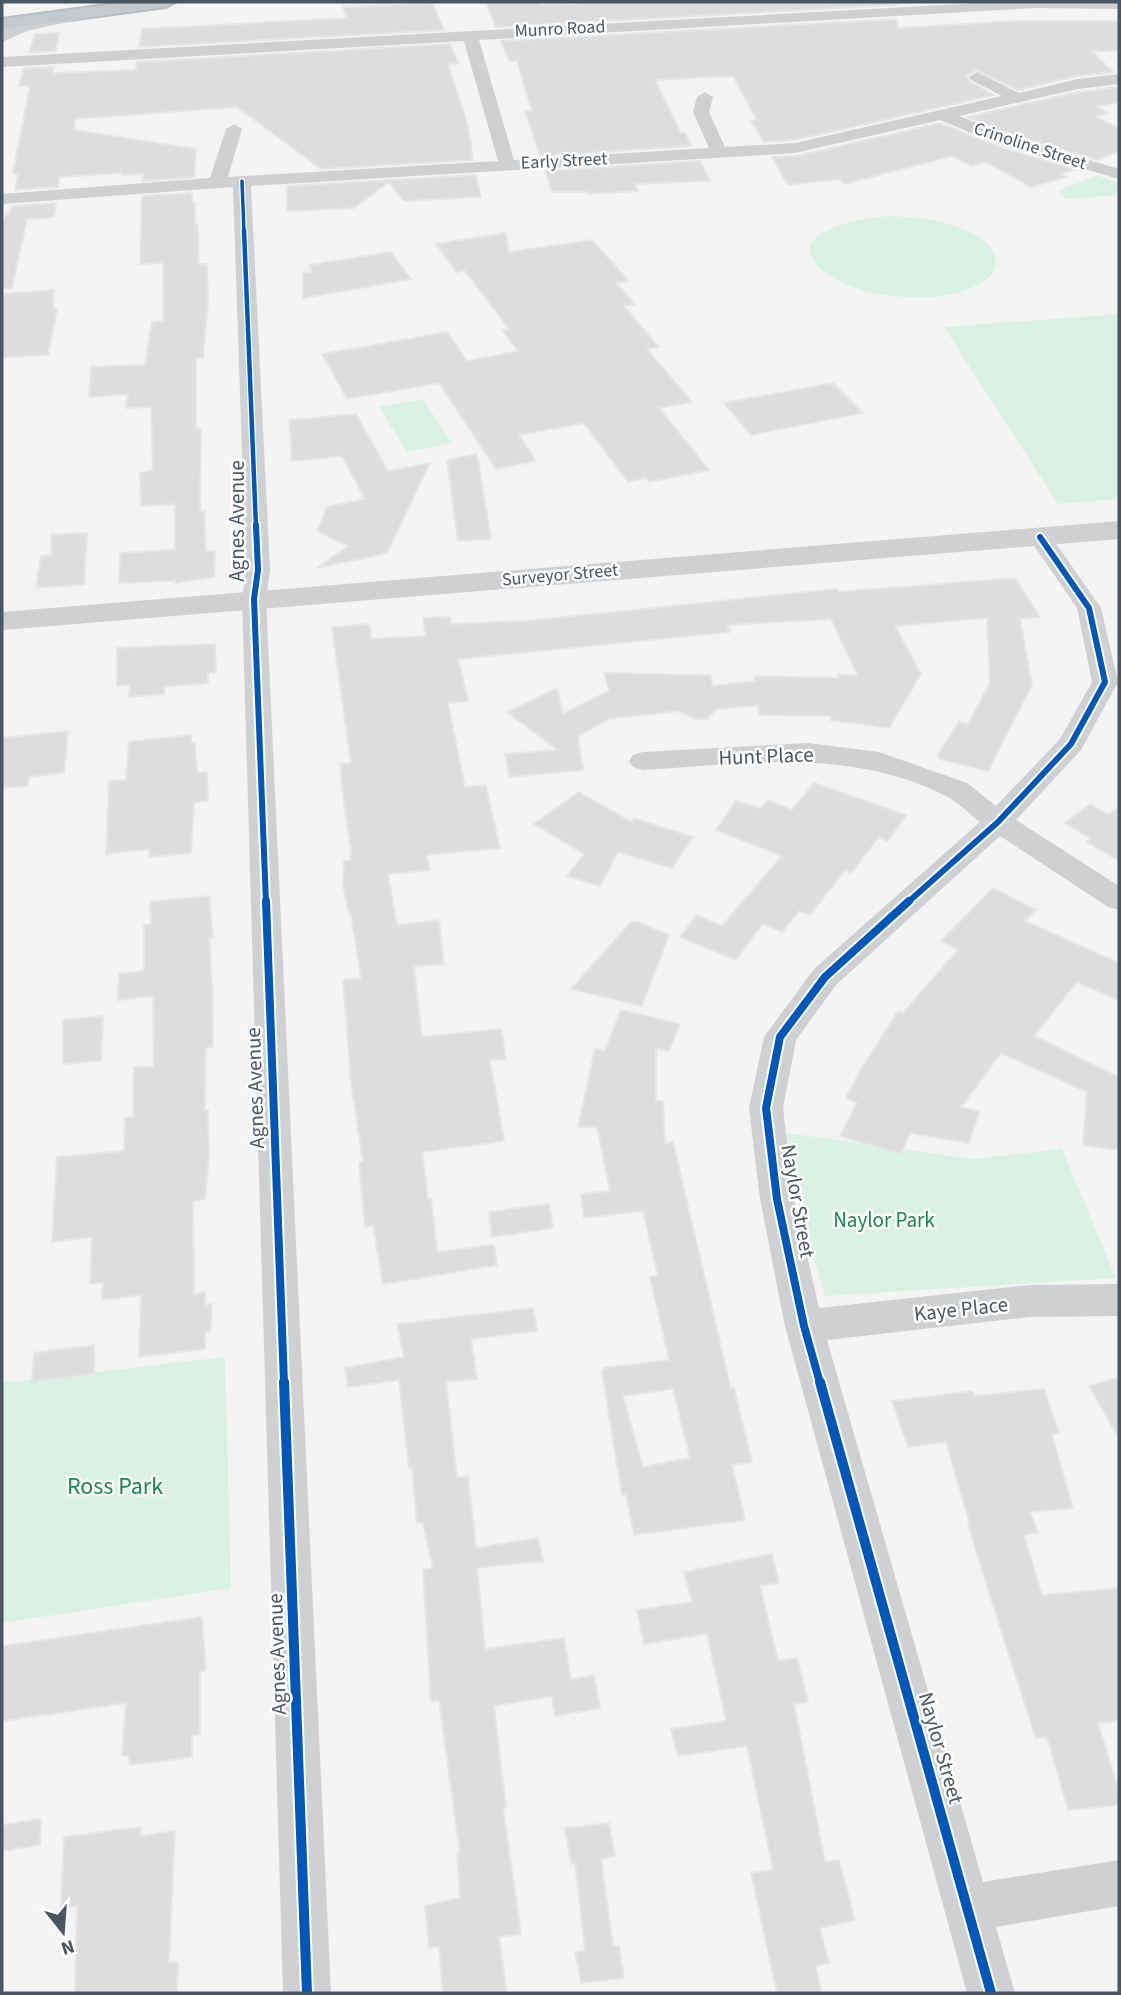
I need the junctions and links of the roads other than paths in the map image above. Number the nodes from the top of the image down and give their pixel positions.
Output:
1 (109, 2) edge
2 (166, 2) edge
3 (1119, 5) edge
4 (2, 6) edge
5 (85, 7) edge
6 (2, 16) edge
7 (2, 23) edge
8 (470, 34) junction
9 (2, 37) edge
10 (2, 62) edge
11 (977, 77) dead end
12 (1119, 79) edge
13 (705, 97) dead end
14 (1017, 98) junction
15 (942, 115) junction
16 (234, 129) dead end
17 (719, 152) junction
18 (507, 164) junction
19 (1119, 174) edge
20 (242, 181) junction
21 (218, 183) junction
22 (2, 199) edge
23 (1119, 530) edge
24 (1040, 537) junction
25 (254, 599) junction
26 (2, 621) edge
27 (1112, 683) edge
28 (643, 761) dead end
29 (998, 822) junction
30 (1119, 900) edge
31 (1119, 1300) edge
32 (804, 1326) junction
33 (1119, 1882) edge
34 (968, 1908) junction
35 (307, 1993) edge
36 (991, 1993) edge

1 - 6 highway
2 - 5 highway
3 - 8 street, Munro Road
4 - 5 street
5 - 7 highway
5 - 9 street
8 - 10 street, Munro Road
8 - 18 street
11 - 14 street
12 - 14 street, Early Street
13 - 17 street
14 - 15 street, Early Street
15 - 17 street, Early Street
15 - 19 street, Crinoline Street
16 - 21 street
17 - 18 street, Early Street
18 - 20 street, Early Street
20 - 21 street, Early Street
20 - 25 street, Agnes Avenue
21 - 22 street, Early Street
23 - 24 street, Surveyor Street
24 - 25 street, Surveyor Street
24 - 27 street, Naylor Street
25 - 26 street, Surveyor Street
25 - 35 street, Agnes Avenue
27 - 29 street, Naylor Street
28 - 29 street, Hunt Place
29 - 30 street, Hunt Place
29 - 32 street, Naylor Street
31 - 32 street, Kaye Place
32 - 34 street, Naylor Street
33 - 34 street
34 - 36 street, Naylor Street

